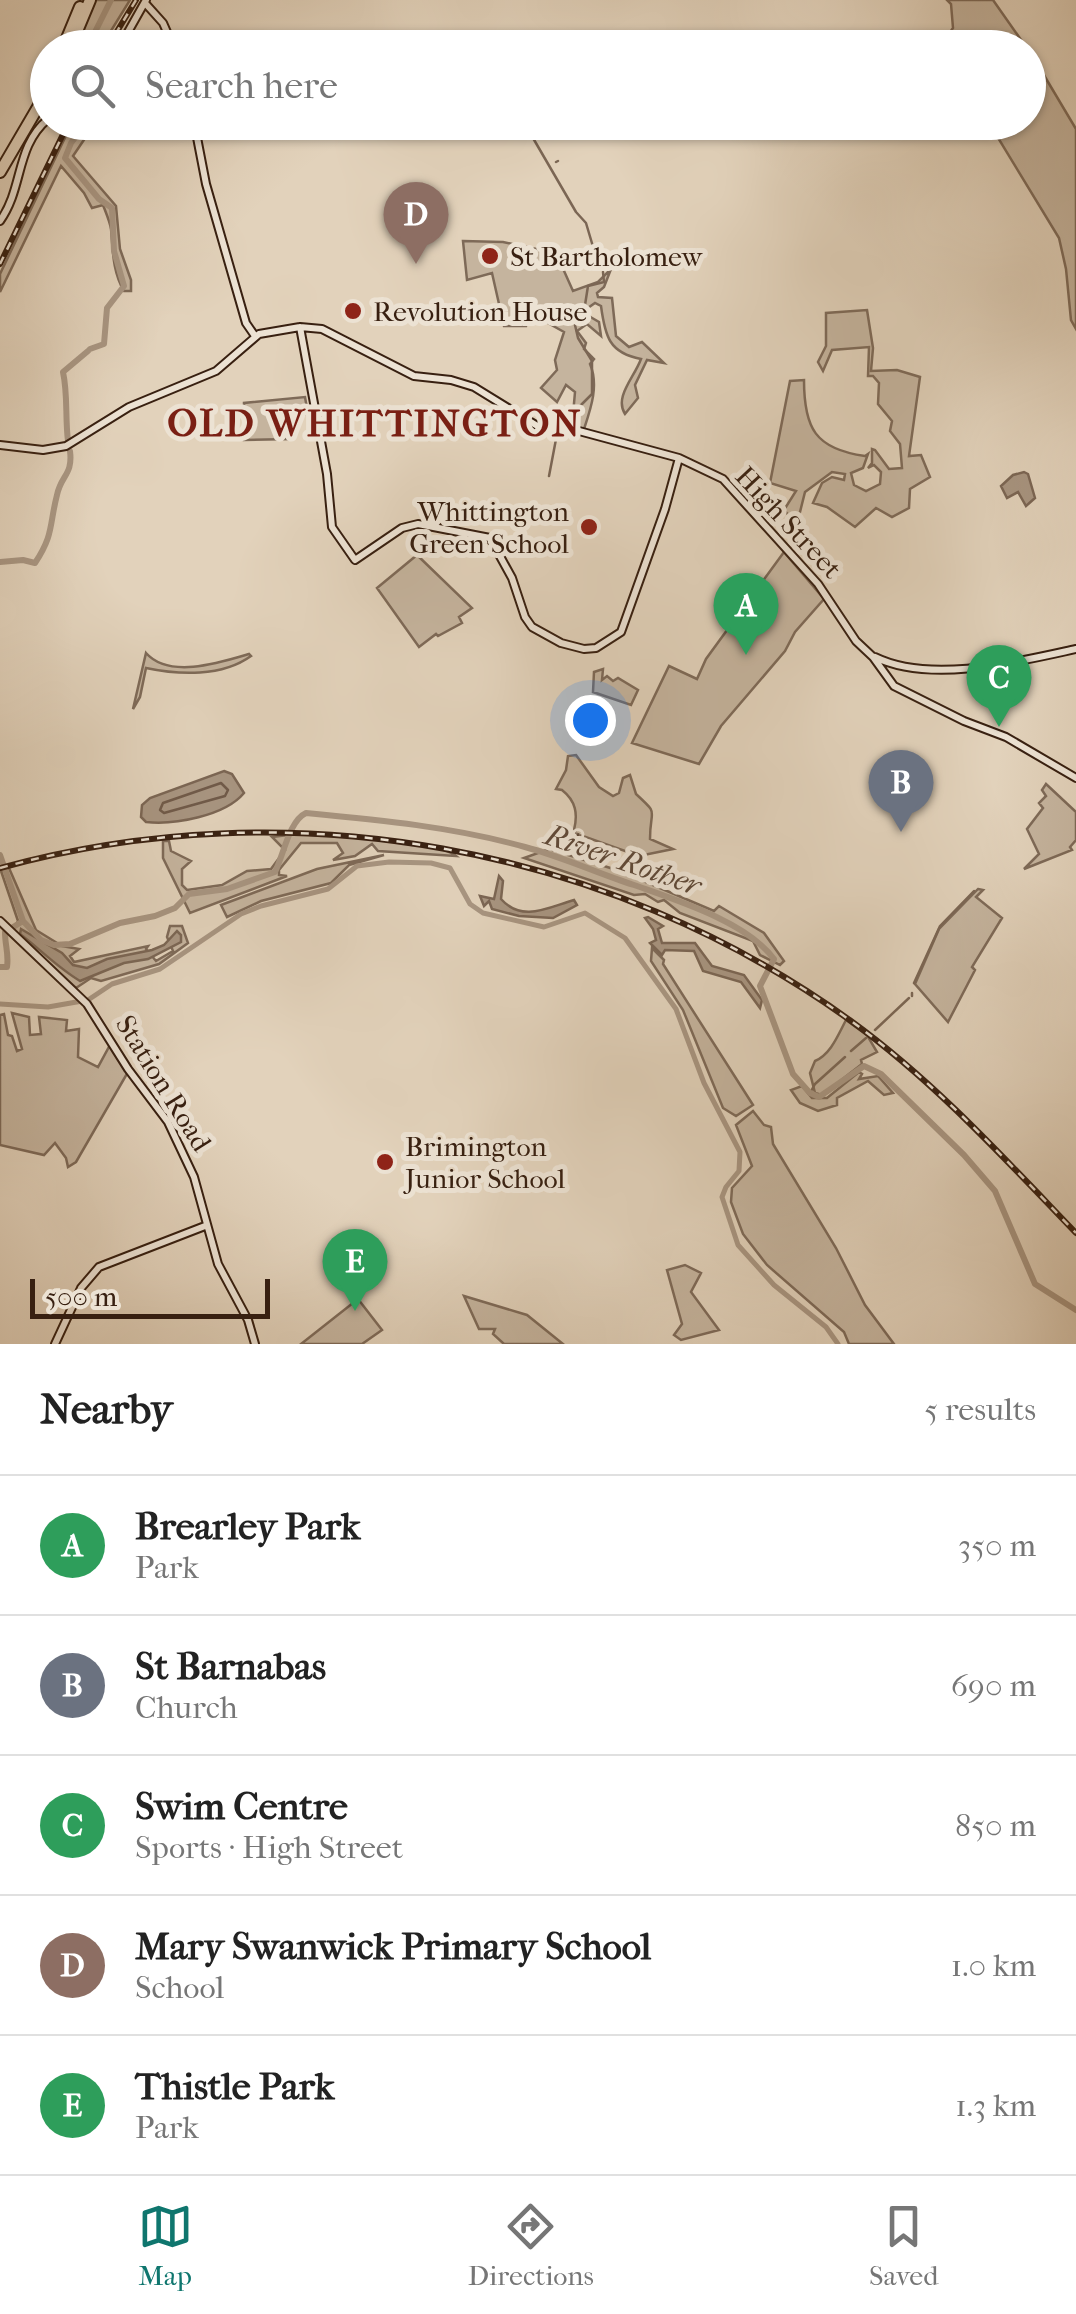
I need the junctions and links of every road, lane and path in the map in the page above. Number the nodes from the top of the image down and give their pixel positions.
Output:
1 (86, 0) edge
2 (146, 1) edge
3 (74, 30) edge
4 (129, 30) edge
5 (166, 30) edge
6 (30, 108) edge
7 (30, 121) edge
8 (30, 138) edge
9 (198, 140) edge
10 (0, 159) edge
11 (0, 172) edge
12 (0, 222) edge
13 (300, 327) junction
14 (255, 336) junction
15 (0, 445) edge
16 (679, 458) junction
17 (1076, 650) edge
18 (874, 657) junction
19 (1076, 778) edge
20 (4, 926) edge
21 (205, 1226) junction
22 (55, 1344) edge
23 (255, 1344) edge

1 - 3 highway
2 - 4 main road
2 - 5 main road
6 - 10 highway
7 - 11 highway
8 - 12 main road
9 - 14 main road
13 - 14 main road, High Street
13 - 16 main road, High Street
13 - 16 main road
14 - 15 main road
16 - 18 main road, High Street
17 - 18 main road
18 - 19 main road, High Street
20 - 21 main road, Station Road
21 - 22 main road
21 - 23 main road, Station Road

